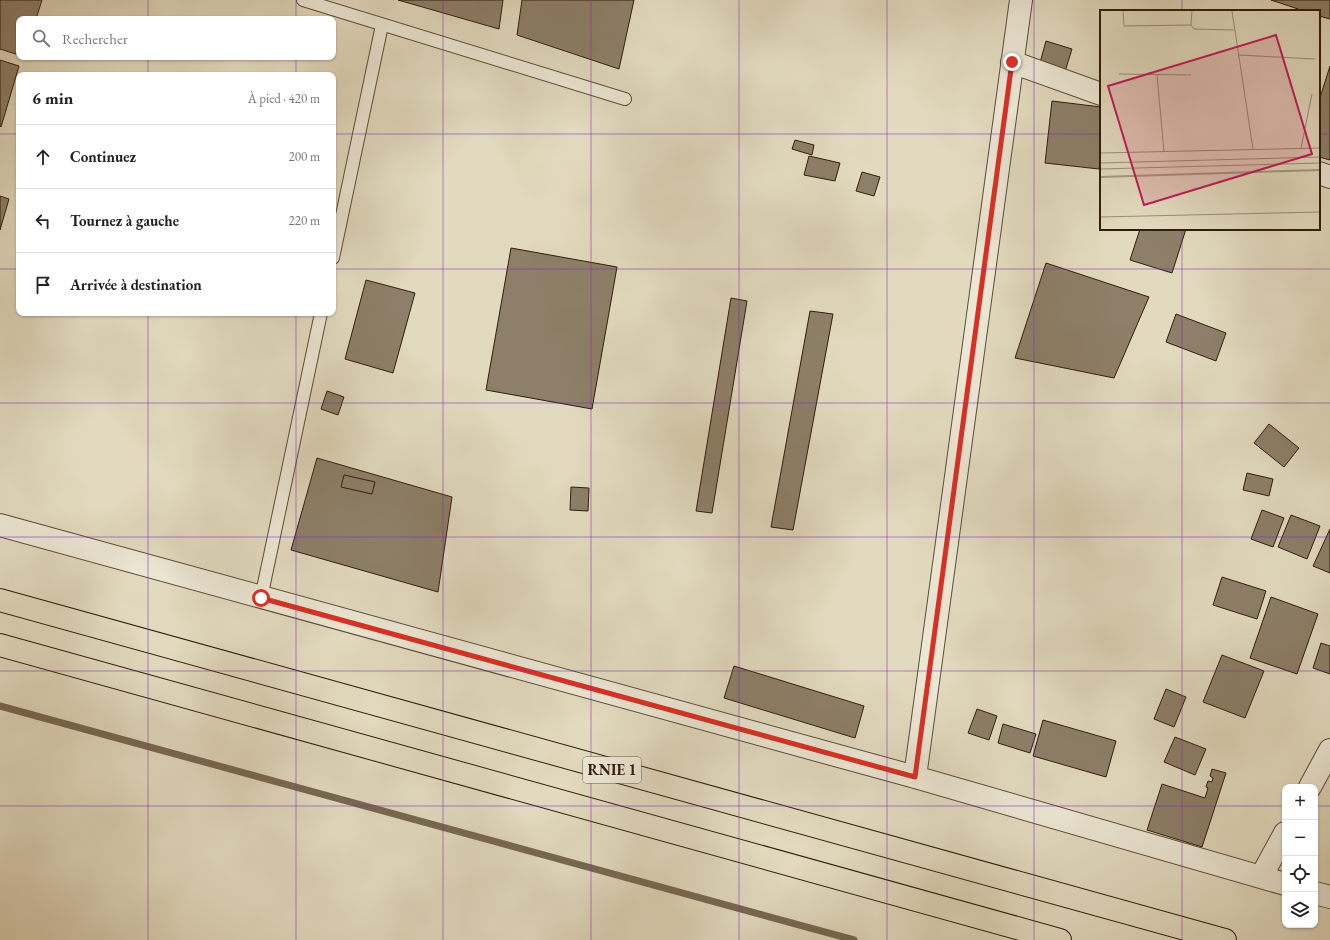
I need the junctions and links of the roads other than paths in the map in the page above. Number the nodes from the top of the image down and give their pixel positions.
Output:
1 (303, 0) edge
2 (1021, 0) edge
3 (382, 25) junction
4 (1012, 62) junction
5 (1100, 94) edge
6 (625, 99) dead end
7 (1320, 173) edge
8 (1330, 177) edge
9 (336, 244) edge
10 (320, 316) edge
11 (0, 525) edge
12 (261, 598) junction
13 (0, 600) edge
14 (0, 645) edge
15 (1330, 750) edge
16 (915, 777) junction
17 (1312, 784) edge
18 (1282, 838) edge
19 (1261, 877) junction
20 (1282, 883) edge
21 (1318, 894) edge
22 (1330, 897) edge
23 (1060, 940) edge
24 (1225, 940) edge

1 - 3 lane
2 - 4 street
3 - 6 lane
3 - 9 lane
4 - 5 street
4 - 16 street
7 - 8 street
10 - 12 lane
11 - 12 street
12 - 16 street
13 - 24 highway, RNIE 1
14 - 23 highway, RNIE 1
15 - 17 street
16 - 19 street
18 - 19 street
19 - 20 street
21 - 22 street

